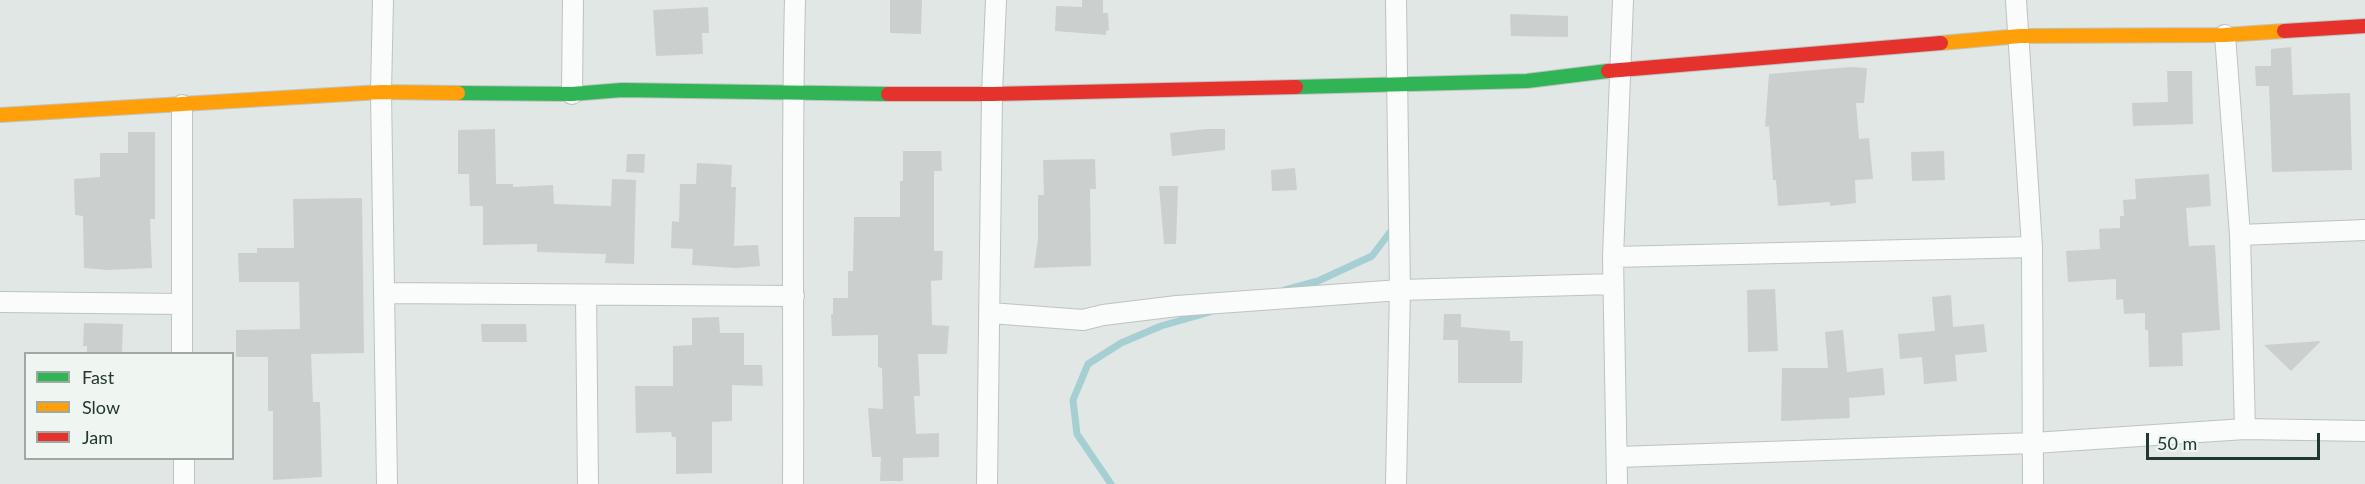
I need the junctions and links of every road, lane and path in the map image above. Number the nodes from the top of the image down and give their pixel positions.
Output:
1 (573, 0) edge
2 (795, 0) edge
3 (996, 0) edge
4 (1396, 0) edge
5 (1623, 0) edge
6 (2016, 0) edge
7 (380, 2) edge
8 (2365, 26) edge
9 (2225, 35) junction
10 (2020, 36) junction
11 (1620, 70) junction
12 (1398, 83) junction
13 (381, 92) junction
14 (572, 94) junction
15 (792, 94) junction
16 (992, 94) junction
17 (182, 105) junction
18 (0, 115) edge
19 (2365, 230) edge
20 (2240, 235) junction
21 (2032, 247) junction
22 (1613, 257) junction
23 (1613, 284) junction
24 (1400, 290) junction
25 (386, 293) junction
26 (586, 296) junction
27 (794, 296) junction
28 (0, 302) edge
29 (182, 304) junction
30 (990, 313) junction
31 (182, 352) edge
32 (2245, 429) junction
33 (2365, 431) edge
34 (2034, 443) junction
35 (1617, 457) junction
36 (184, 460) edge
37 (184, 484) edge
38 (387, 484) edge
39 (588, 484) edge
40 (793, 484) edge
41 (987, 484) edge
42 (1396, 484) edge
43 (1617, 484) edge
44 (2033, 484) edge

1 - 14 street
2 - 15 street
3 - 16 street
4 - 12 street
5 - 11 street
6 - 10 street
7 - 13 street
8 - 9 street
9 - 10 street
9 - 20 street
10 - 11 street
10 - 21 street
11 - 12 street
11 - 22 street
12 - 16 street
12 - 24 street
13 - 14 street
13 - 17 street
13 - 25 street
14 - 15 street
15 - 16 street
15 - 27 street
16 - 30 street
17 - 18 street
17 - 29 street
19 - 20 street
20 - 32 street
21 - 22 street
21 - 34 street
22 - 23 street
23 - 24 street
23 - 35 street
24 - 30 street
24 - 42 street
25 - 26 street
25 - 38 street
26 - 27 street
26 - 39 street
27 - 40 street
28 - 29 street
29 - 31 street
30 - 41 street
32 - 33 street
32 - 34 street
34 - 35 street
34 - 44 street
35 - 43 street
36 - 37 street

